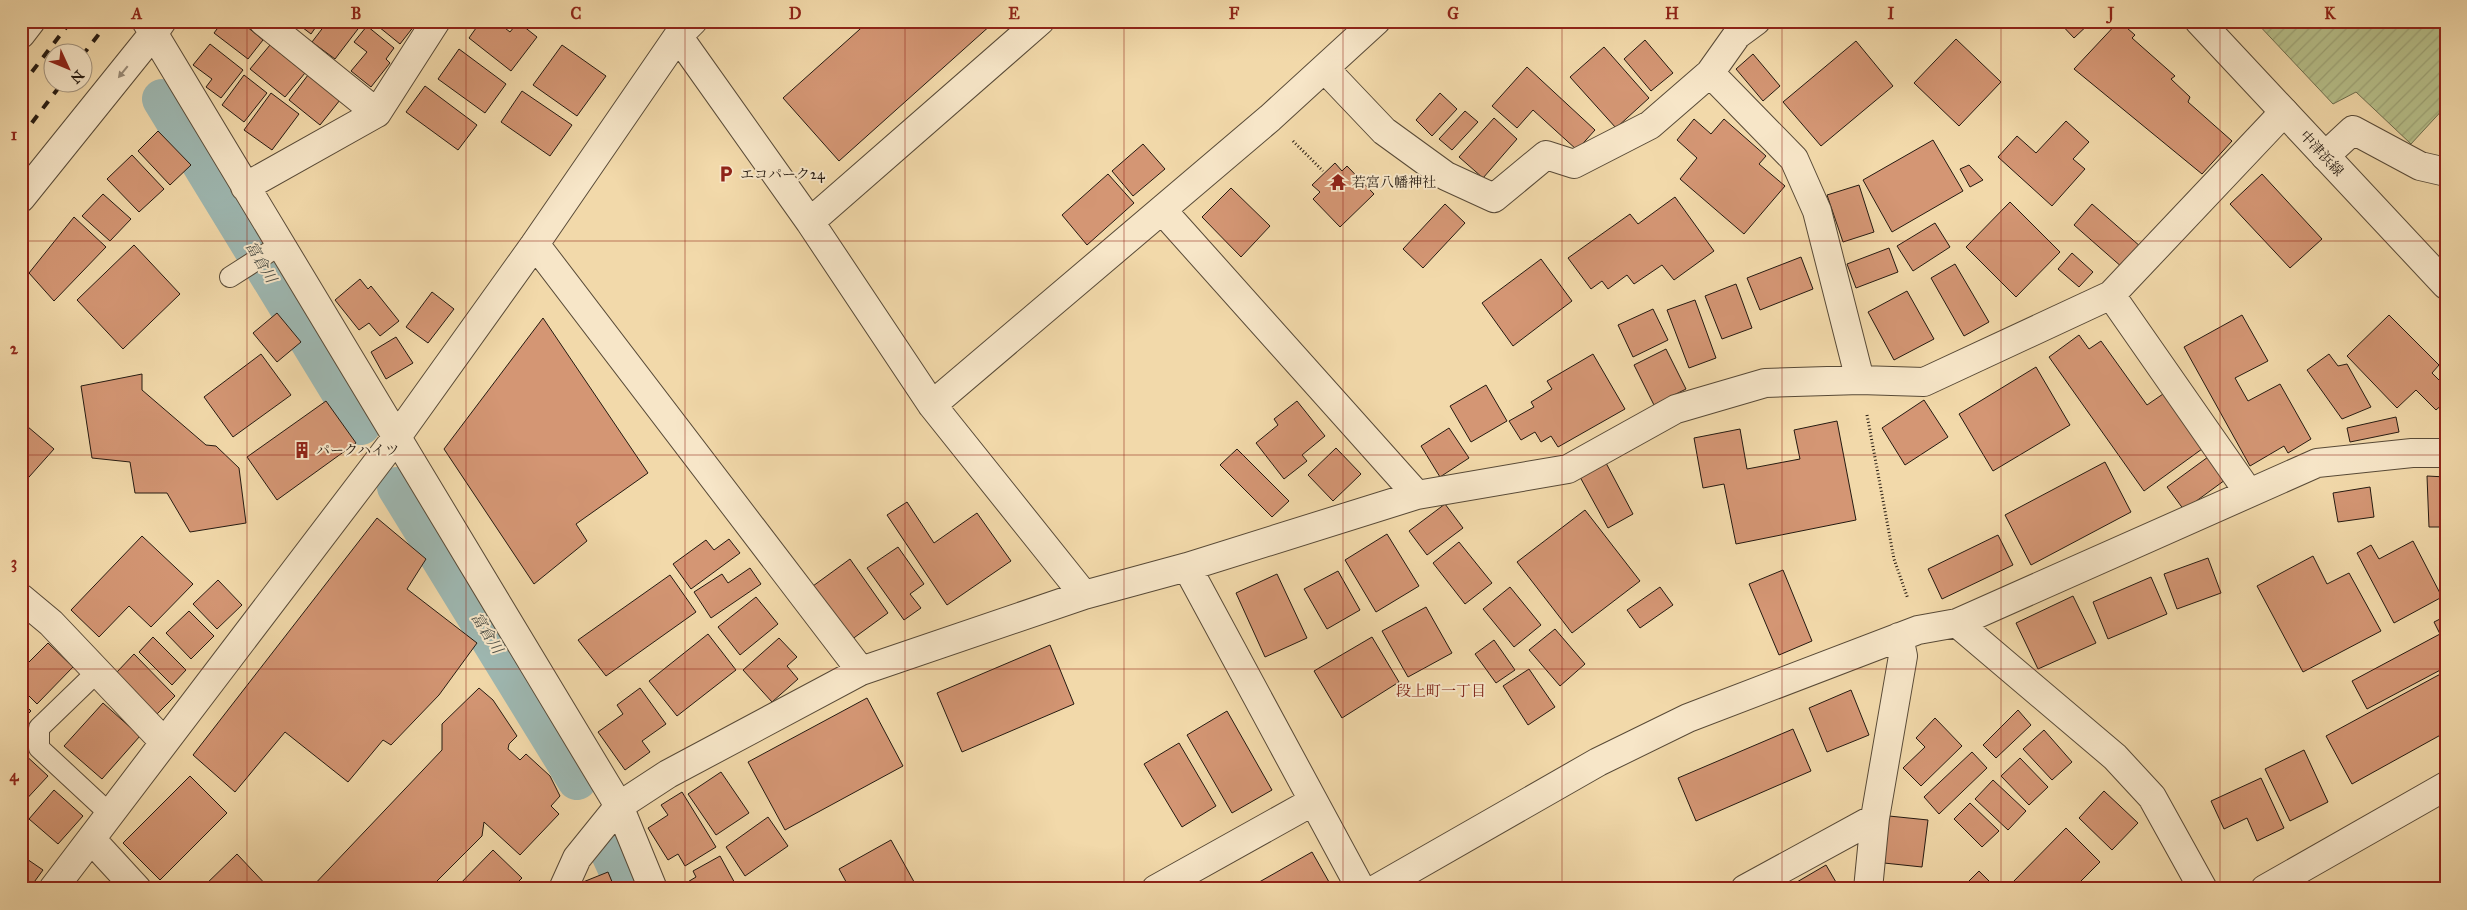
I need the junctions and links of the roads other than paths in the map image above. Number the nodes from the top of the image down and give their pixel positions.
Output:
1 (31, 21) edge
2 (263, 21) edge
3 (436, 21) edge
4 (1040, 21) edge
5 (1376, 21) edge
6 (2199, 21) edge
7 (154, 25) edge
8 (1738, 26) edge
9 (685, 29) edge
10 (21, 34) edge
11 (1325, 69) junction
12 (1710, 73) junction
13 (2284, 112) junction
14 (377, 113) junction
15 (2325, 156) junction
16 (2446, 172) edge
17 (245, 187) junction
18 (21, 198) edge
19 (1162, 210) junction
20 (810, 222) junction
21 (535, 244) junction
22 (266, 254) junction
23 (230, 277) dead end
24 (2446, 285) edge
25 (2111, 295) junction
26 (1860, 380) junction
27 (932, 406) junction
28 (396, 438) junction
29 (2446, 454) edge
30 (2249, 493) junction
31 (1418, 495) junction
32 (1187, 567) junction
33 (1084, 594) junction
34 (21, 598) edge
35 (1957, 623) junction
36 (1908, 634) junction
37 (861, 670) junction
38 (97, 672) junction
39 (164, 742) junction
40 (2446, 786) edge
41 (1312, 802) junction
42 (619, 806) junction
43 (110, 814) junction
44 (1875, 818) junction
45 (91, 839) junction
46 (53, 889) edge
47 (138, 889) edge
48 (563, 889) edge
49 (653, 889) edge
50 (1156, 889) edge
51 (1361, 889) edge
52 (1376, 889) edge
53 (1745, 889) edge
54 (1868, 889) edge
55 (2203, 889) edge
56 (2265, 889) edge

1 - 10 street
2 - 14 street
3 - 14 street
4 - 20 street
5 - 11 street
6 - 13 street, 中津浜線
7 - 17 street
7 -> 18 street
8 - 12 street
9 - 20 street
9 - 21 street
11 - 12 street
11 - 19 street
12 - 26 street
13 - 15 street, 中津浜線
13 - 25 street
14 - 17 street
15 - 16 street
15 - 24 street, 中津浜線
17 - 22 street
19 - 27 street
19 - 31 street
20 - 27 street
21 - 28 street
21 - 37 street
22 - 23 lane
22 - 28 street
25 - 26 street
25 - 30 street
26 - 31 street
27 - 33 street
28 - 39 street
28 - 42 street
29 - 30 street
30 - 35 street
31 - 32 street
32 - 33 street
32 - 41 street
33 - 37 street
34 - 38 street
35 - 36 street
35 - 55 street
36 - 44 street
36 - 52 street
37 - 42 street
38 - 39 street
38 - 43 lane
39 - 43 street
40 - 56 street
41 - 50 street
41 - 51 street
42 - 48 street
42 - 49 street
43 - 45 street
44 - 53 street
44 - 54 street
45 - 46 street
45 - 47 street

